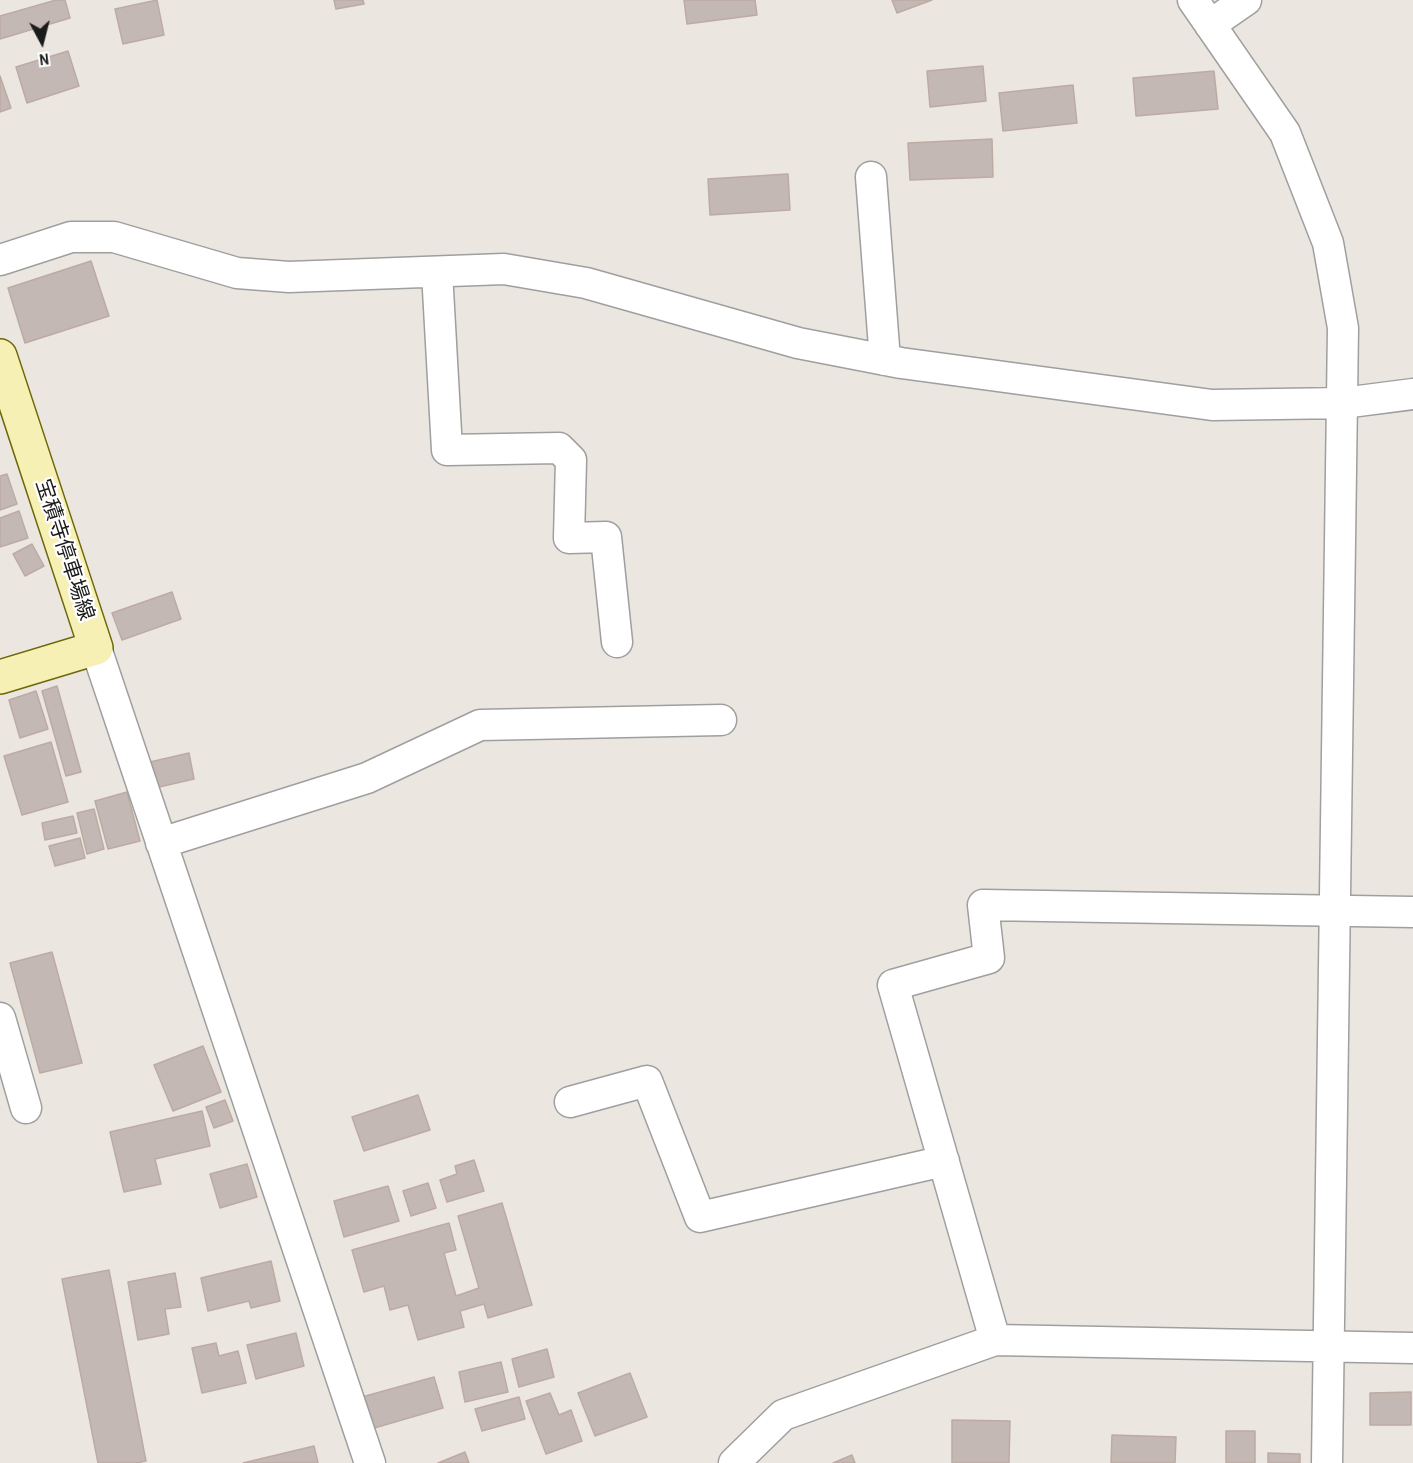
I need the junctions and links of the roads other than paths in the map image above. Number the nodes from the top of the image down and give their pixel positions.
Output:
1 (1192, 0) edge
2 (1246, 0) edge
3 (1210, 25) junction
4 (872, 177) dead end
5 (0, 260) edge
6 (437, 272) junction
7 (0, 357) edge
8 (885, 360) junction
9 (1413, 394) edge
10 (1343, 403) junction
11 (616, 642) dead end
12 (96, 648) junction
13 (0, 677) edge
14 (721, 720) dead end
15 (161, 843) junction
16 (1336, 911) junction
17 (1413, 912) edge
18 (0, 1018) edge
19 (570, 1102) dead end
20 (26, 1108) dead end
21 (944, 1161) junction
22 (995, 1340) junction
23 (1329, 1347) junction
24 (1413, 1348) edge
25 (370, 1463) edge
26 (734, 1463) edge
27 (1327, 1463) edge

1 - 3 street
2 - 3 street
3 - 10 street
4 - 8 street
5 - 6 street
6 - 8 street
6 - 11 street
7 - 12 main road, 宝積寺停車場線
8 - 10 street
9 - 10 street
10 - 16 street
12 - 13 main road, 宝積寺停車場線
12 - 15 street
14 - 15 street
15 - 25 street
16 - 17 street
16 - 21 street
16 - 23 street
18 - 20 street
19 - 21 street
21 - 22 street
22 - 23 street
22 - 26 street
23 - 24 street
23 - 27 street

